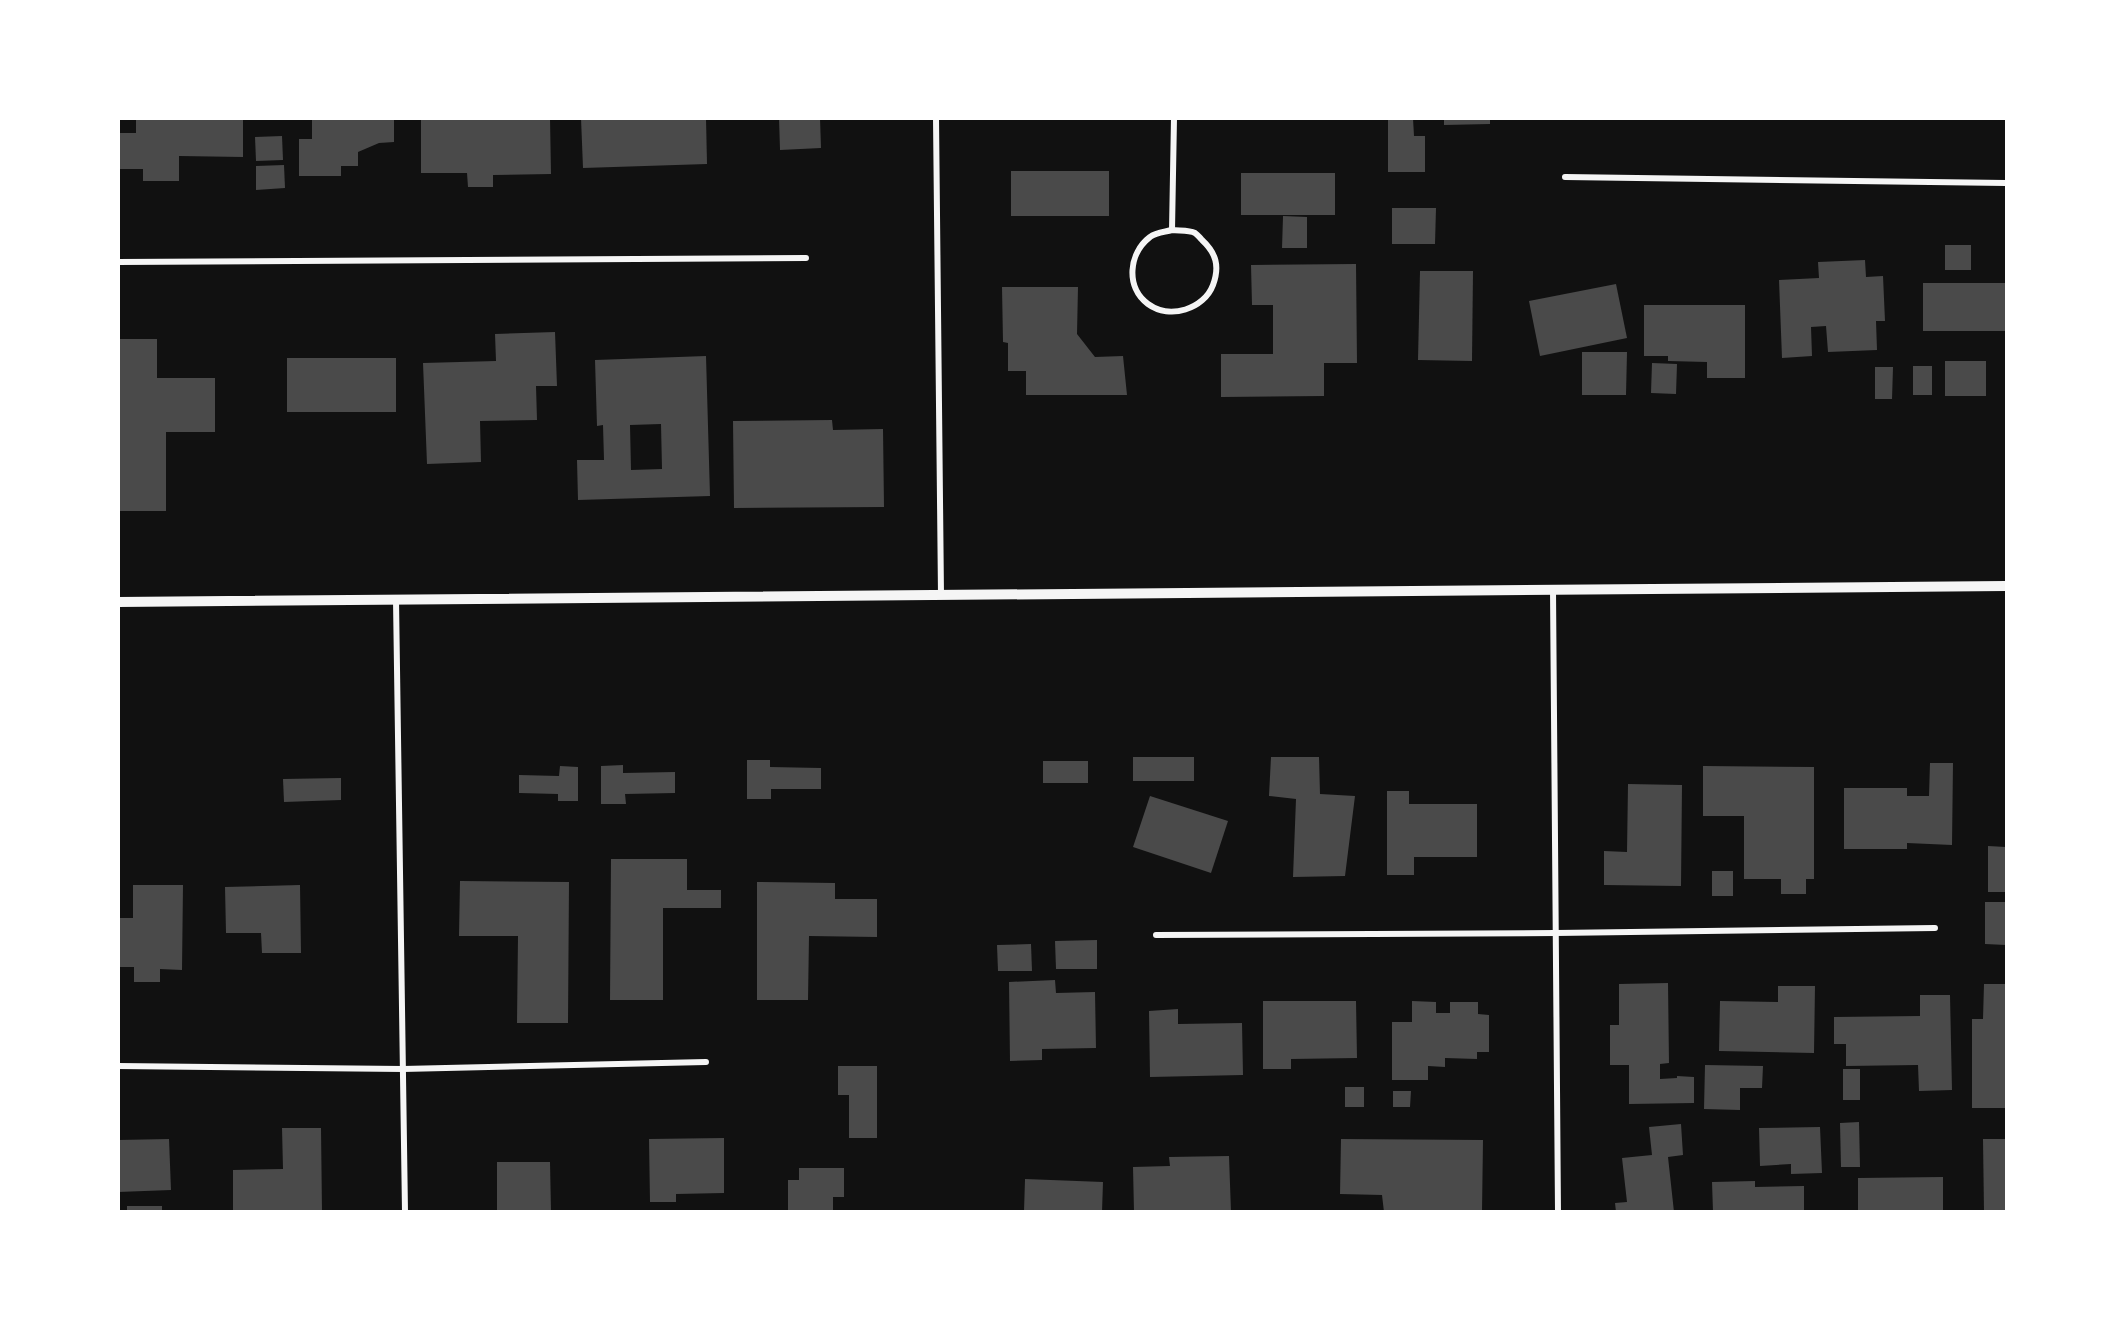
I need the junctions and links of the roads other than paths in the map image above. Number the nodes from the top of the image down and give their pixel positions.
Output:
1 (936, 118) edge
2 (1174, 118) edge
3 (1565, 177) dead end
4 (2007, 183) edge
5 (1172, 230) junction
6 (807, 258) dead end
7 (118, 262) edge
8 (2007, 586) edge
9 (1553, 590) junction
10 (941, 596) junction
11 (396, 600) junction
12 (118, 602) edge
13 (1935, 928) dead end
14 (1556, 933) junction
15 (1156, 934) dead end
16 (706, 1062) dead end
17 (118, 1066) edge
18 (403, 1069) junction
19 (405, 1212) edge
20 (1558, 1212) edge

1 - 10 street
2 - 5 street
3 - 4 street
5 - 5 street
6 - 7 street
8 - 9 street
9 - 10 street
9 - 14 street
10 - 11 street
11 - 12 street
11 - 18 street
13 - 14 street
14 - 15 street
14 - 20 street
16 - 18 street
17 - 18 street
18 - 19 street

